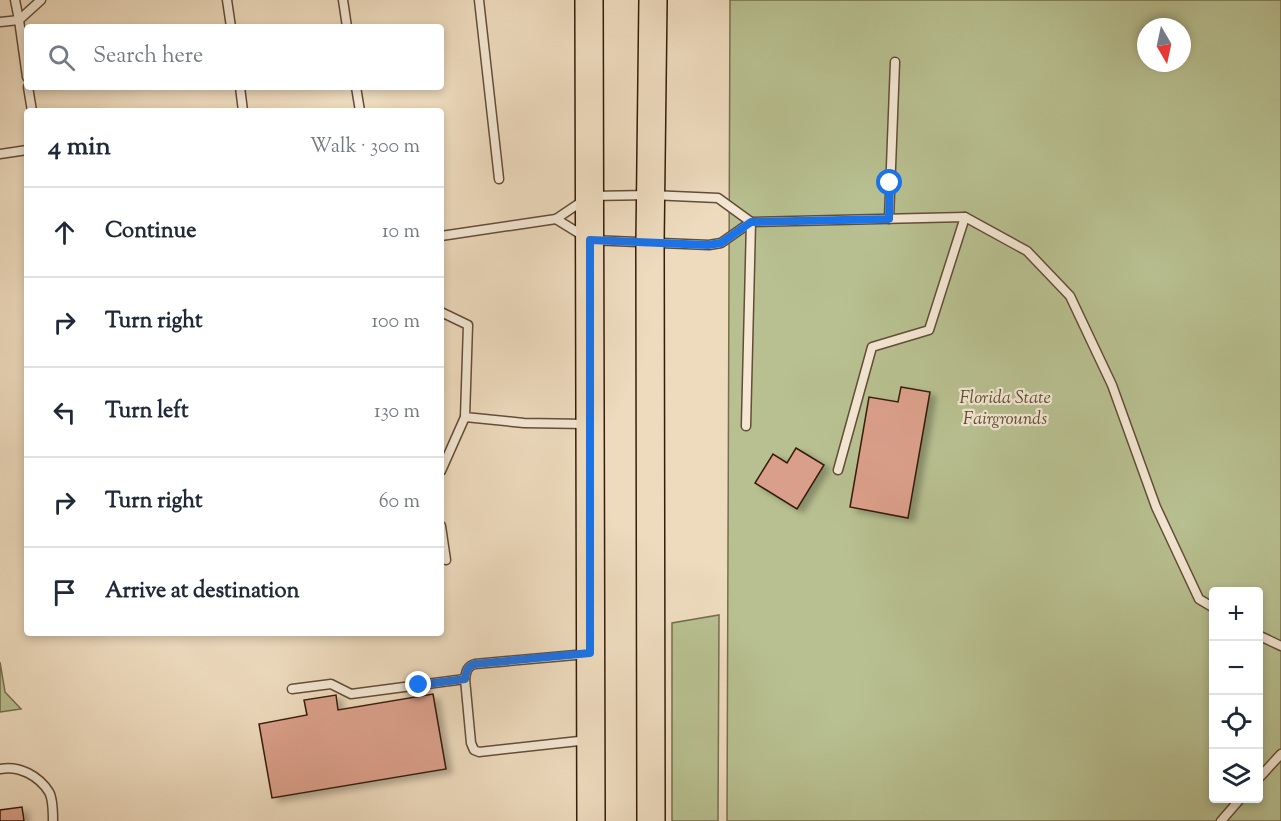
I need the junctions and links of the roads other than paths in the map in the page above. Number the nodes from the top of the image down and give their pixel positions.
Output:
1 (15, 0) edge
2 (41, 0) edge
3 (227, 0) edge
4 (343, 0) edge
5 (479, 0) edge
6 (589, 0) edge
7 (653, 0) edge
8 (19, 20) junction
9 (0, 22) edge
10 (231, 24) edge
11 (347, 24) edge
12 (24, 56) edge
13 (895, 62) dead end
14 (28, 90) edge
15 (240, 90) edge
16 (356, 90) edge
17 (32, 108) edge
18 (243, 108) edge
19 (360, 108) edge
20 (24, 150) edge
21 (0, 154) edge
22 (499, 179) dead end
23 (651, 195) junction
24 (590, 196) junction
25 (965, 217) junction
26 (556, 219) junction
27 (889, 219) junction
28 (751, 222) junction
29 (444, 236) edge
30 (590, 240) junction
31 (650, 242) junction
32 (444, 313) edge
33 (465, 417) junction
34 (590, 424) junction
35 (746, 426) dead end
36 (444, 464) edge
37 (838, 470) dead end
38 (444, 547) edge
39 (446, 561) dead end
40 (1209, 605) edge
41 (1263, 637) edge
42 (1281, 646) edge
43 (590, 653) junction
44 (465, 679) junction
45 (292, 689) dead end
46 (591, 740) junction
47 (1281, 754) edge
48 (0, 769) edge
49 (1263, 774) edge
50 (1237, 803) edge
51 (53, 821) edge
52 (591, 821) edge
53 (651, 821) edge
54 (1221, 821) edge

1 - 8 lane
2 - 8 lane
3 - 10 lane
4 - 11 lane
5 - 22 lane
6 - 24 main road
7 - 23 main road
8 - 9 lane
8 - 12 lane
13 - 27 lane
14 - 17 lane
15 - 18 lane
16 - 19 lane
20 - 21 lane
23 - 24 lane
23 - 28 lane
23 - 31 main road
24 - 26 lane
24 - 30 main road
25 - 27 lane
25 - 37 lane
25 - 40 lane
26 - 29 lane
26 - 30 lane
27 - 28 lane
28 - 31 lane
28 - 35 lane
30 - 31 lane
30 - 34 main road
31 - 53 main road
32 - 33 lane
33 - 34 lane
33 - 36 lane
34 - 43 main road
38 - 39 lane
41 - 42 lane
43 - 44 lane
43 - 46 main road
44 - 45 lane
44 - 46 lane
46 - 52 main road
47 - 49 lane
48 - 51 lane
50 - 54 lane

